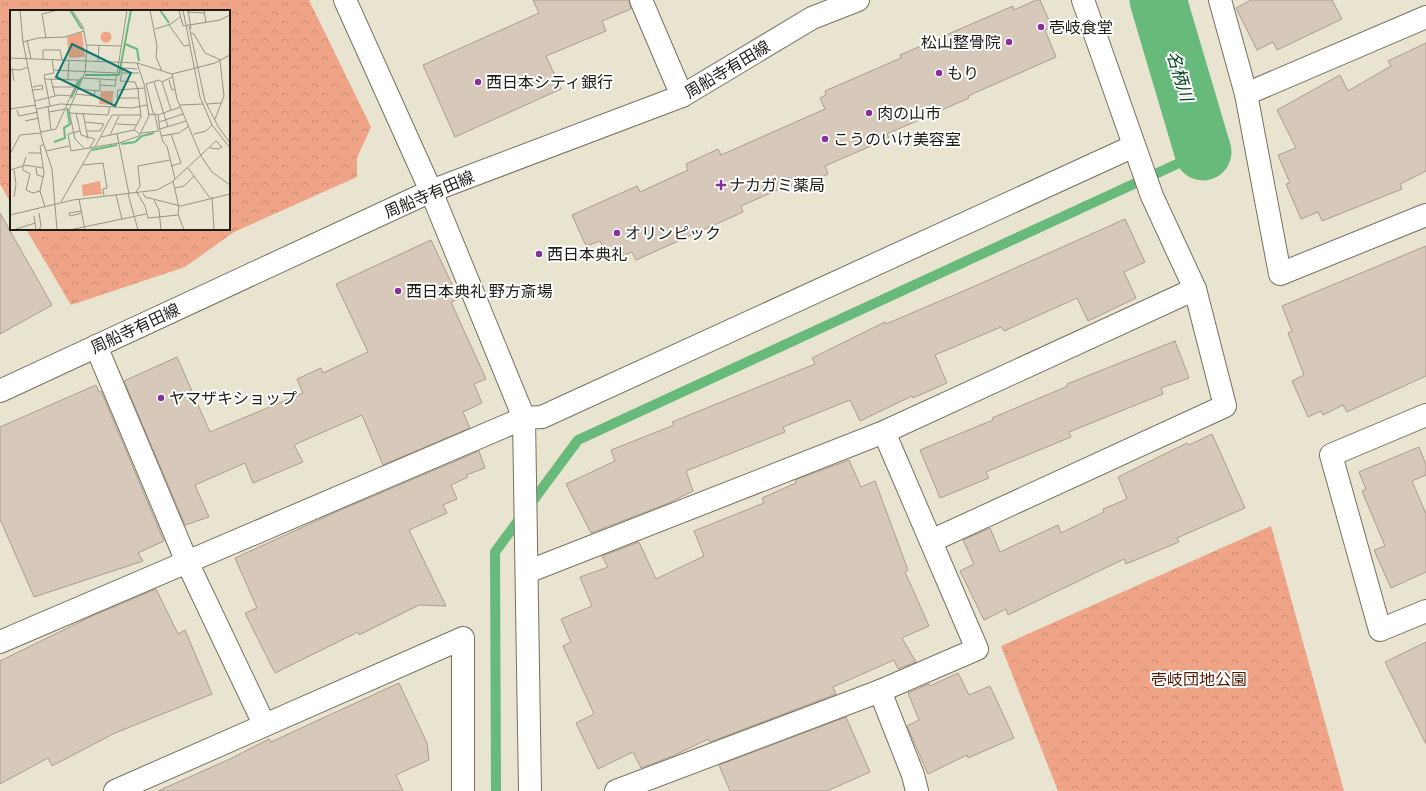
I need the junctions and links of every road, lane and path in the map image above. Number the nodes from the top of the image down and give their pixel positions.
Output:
1 (345, 0) edge
2 (641, 0) edge
3 (858, 0) edge
4 (1083, 0) edge
5 (1220, 0) edge
6 (1426, 17) edge
7 (1246, 94) junction
8 (682, 96) junction
9 (1134, 146) junction
10 (431, 191) junction
11 (1426, 215) edge
12 (1195, 289) junction
13 (96, 346) junction
14 (0, 391) edge
15 (1426, 415) edge
16 (524, 418) junction
17 (884, 432) junction
18 (931, 541) junction
19 (187, 562) junction
20 (527, 572) junction
21 (1426, 611) edge
22 (0, 642) edge
23 (880, 690) junction
24 (264, 724) junction
25 (114, 791) edge
26 (463, 791) edge
27 (530, 791) edge
28 (616, 791) edge
29 (917, 791) edge

1 - 10 street
2 - 8 street
3 - 8 street, 周船寺有田線
4 - 9 street
5 - 7 street
6 - 7 street
7 - 11 street
8 - 10 street, 周船寺有田線
9 - 12 street
9 - 16 street
10 - 13 street, 周船寺有田線
10 - 16 street
12 - 17 street
12 - 18 street
13 - 14 street, 周船寺有田線
13 - 19 street
15 - 21 street
16 - 19 street
16 - 20 street
17 - 18 street
17 - 20 street
18 - 23 street
19 - 22 street
19 - 24 street
20 - 27 street
23 - 28 street
23 - 29 street
24 - 25 street
24 - 26 street

